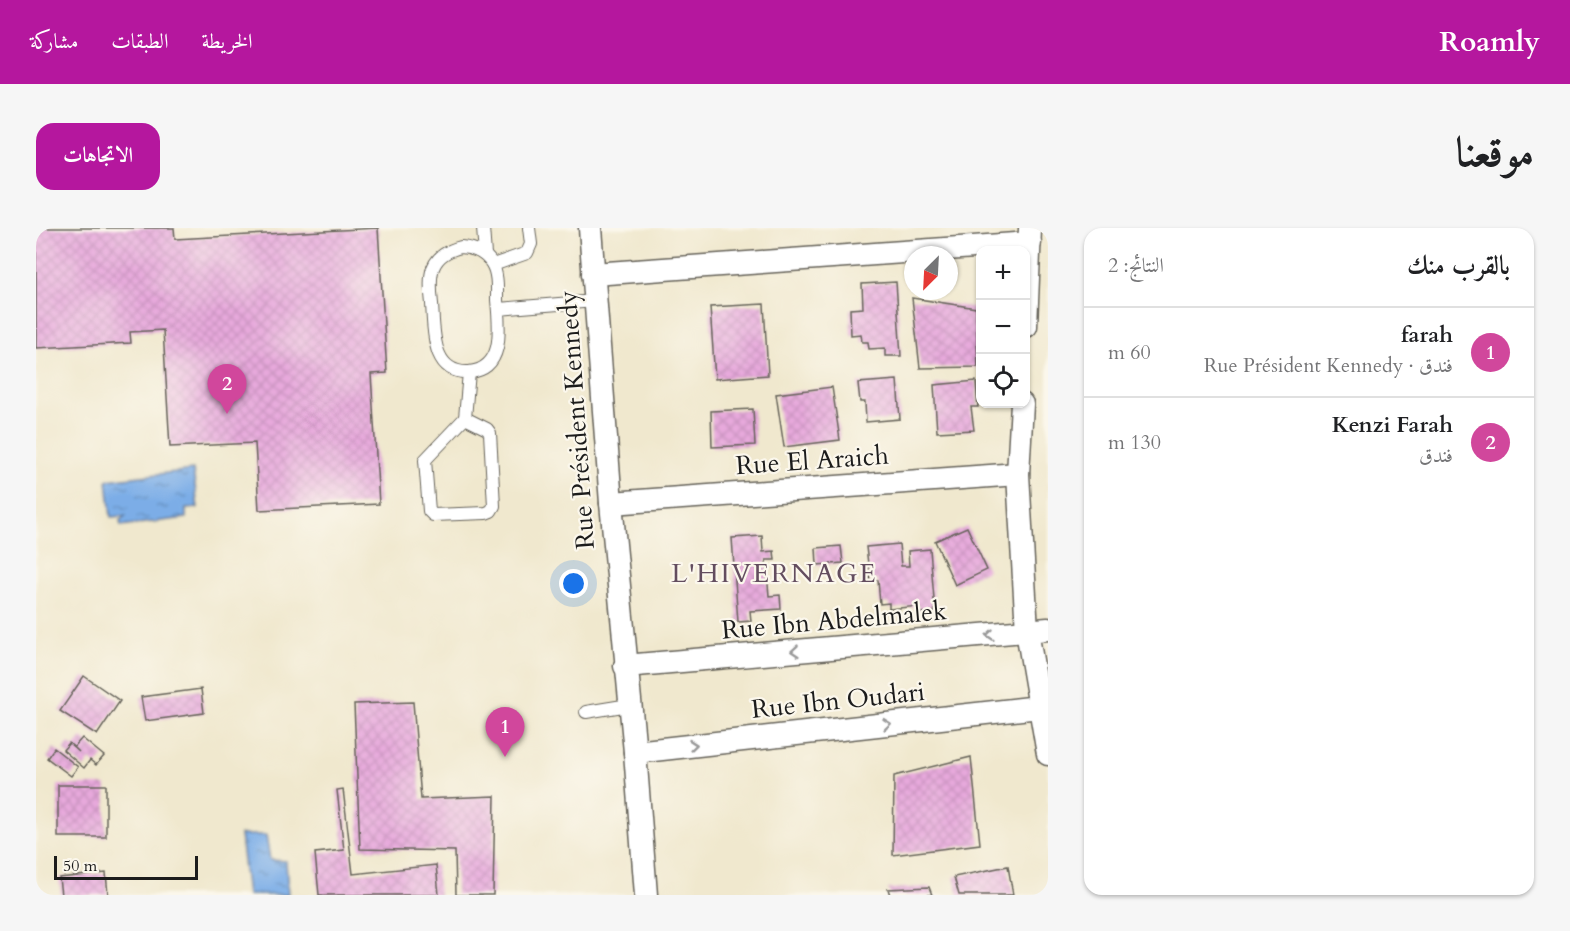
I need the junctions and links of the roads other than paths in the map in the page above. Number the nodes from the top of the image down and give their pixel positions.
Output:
1 (483, 228) edge
2 (529, 228) edge
3 (590, 228) edge
4 (1030, 235) edge
5 (489, 260) junction
6 (593, 274) junction
7 (1027, 300) edge
8 (595, 301) junction
9 (498, 309) junction
10 (469, 372) junction
11 (1022, 408) edge
12 (465, 417) junction
13 (1018, 474) junction
14 (611, 503) junction
15 (1038, 630) edge
16 (625, 666) junction
17 (629, 705) junction
18 (1045, 706) edge
19 (586, 712) dead end
20 (635, 752) junction
21 (1048, 754) edge
22 (646, 895) edge

1 - 5 lane
2 - 5 lane
3 - 6 street, Rue Président Kennedy
4 - 6 street
4 - 7 street
5 - 9 lane
5 - 10 lane
6 - 8 street, Rue Président Kennedy
8 - 9 lane
8 - 14 street, Rue Président Kennedy
9 - 10 lane
10 - 12 lane
11 - 13 street
12 - 12 lane
13 - 14 street, Rue El Araich
13 - 15 street
14 - 16 street, Rue Président Kennedy
15 -> 16 street, Rue Ibn Abdelmalek
15 - 18 street
16 - 17 street, Rue Président Kennedy
17 - 19 lane
17 - 20 street, Rue Président Kennedy
20 -> 18 street, Rue Ibn Oudari
18 - 21 street
20 - 22 street, Rue Président Kennedy

